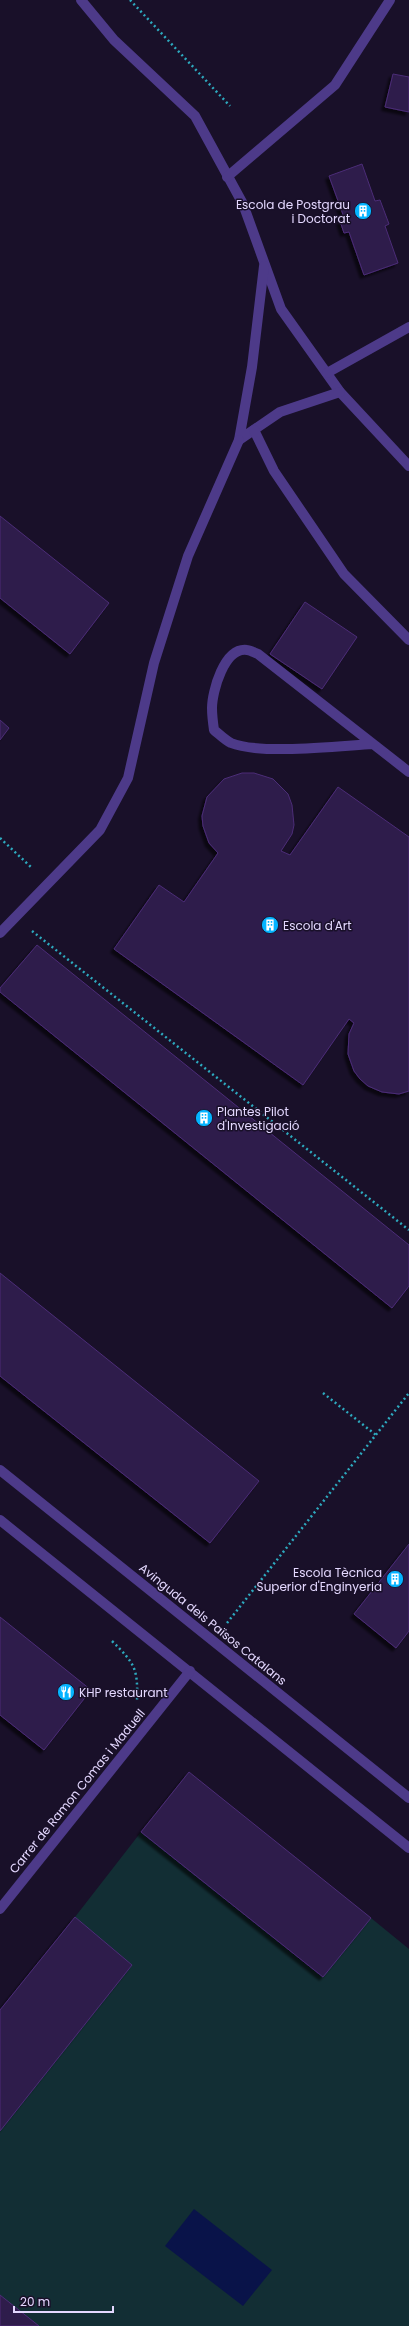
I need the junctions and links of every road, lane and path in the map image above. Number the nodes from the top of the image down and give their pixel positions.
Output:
1 (80, 0) edge
2 (130, 0) edge
3 (390, 0) edge
4 (230, 106) dead end
5 (228, 177) junction
6 (265, 264) junction
7 (409, 327) edge
8 (327, 373) junction
9 (340, 392) junction
10 (254, 430) junction
11 (239, 440) junction
12 (409, 466) edge
13 (409, 640) edge
14 (372, 744) junction
15 (409, 772) edge
16 (0, 838) edge
17 (47, 882) junction
18 (14, 917) junction
19 (0, 933) edge
20 (409, 1230) edge
21 (409, 1392) edge
22 (323, 1393) dead end
23 (376, 1435) junction
24 (0, 1470) edge
25 (0, 1520) edge
26 (122, 1617) junction
27 (212, 1641) junction
28 (190, 1671) junction
29 (137, 1706) dead end
30 (409, 1798) edge
31 (409, 1848) edge
32 (0, 1909) edge

1 - 5 street
2 - 4 path
3 - 5 street
5 - 6 street
6 - 8 street
6 - 11 street
7 - 8 street
8 - 9 street
9 - 10 street
9 - 12 street
10 - 11 street
10 - 13 street
11 - 17 street
14 - 14 street
14 - 15 street
16 - 17 path
17 - 18 street
18 - 19 street
18 - 20 path
21 - 23 path
22 - 23 path
23 - 27 path
24 - 27 street, Avinguda dels Països Catalans
25 - 26 street
26 - 28 street
26 - 29 path
27 - 30 street, Avinguda dels Països Catalans
28 - 31 street
28 - 32 street, Carrer de Ramon Comas i Maduell

